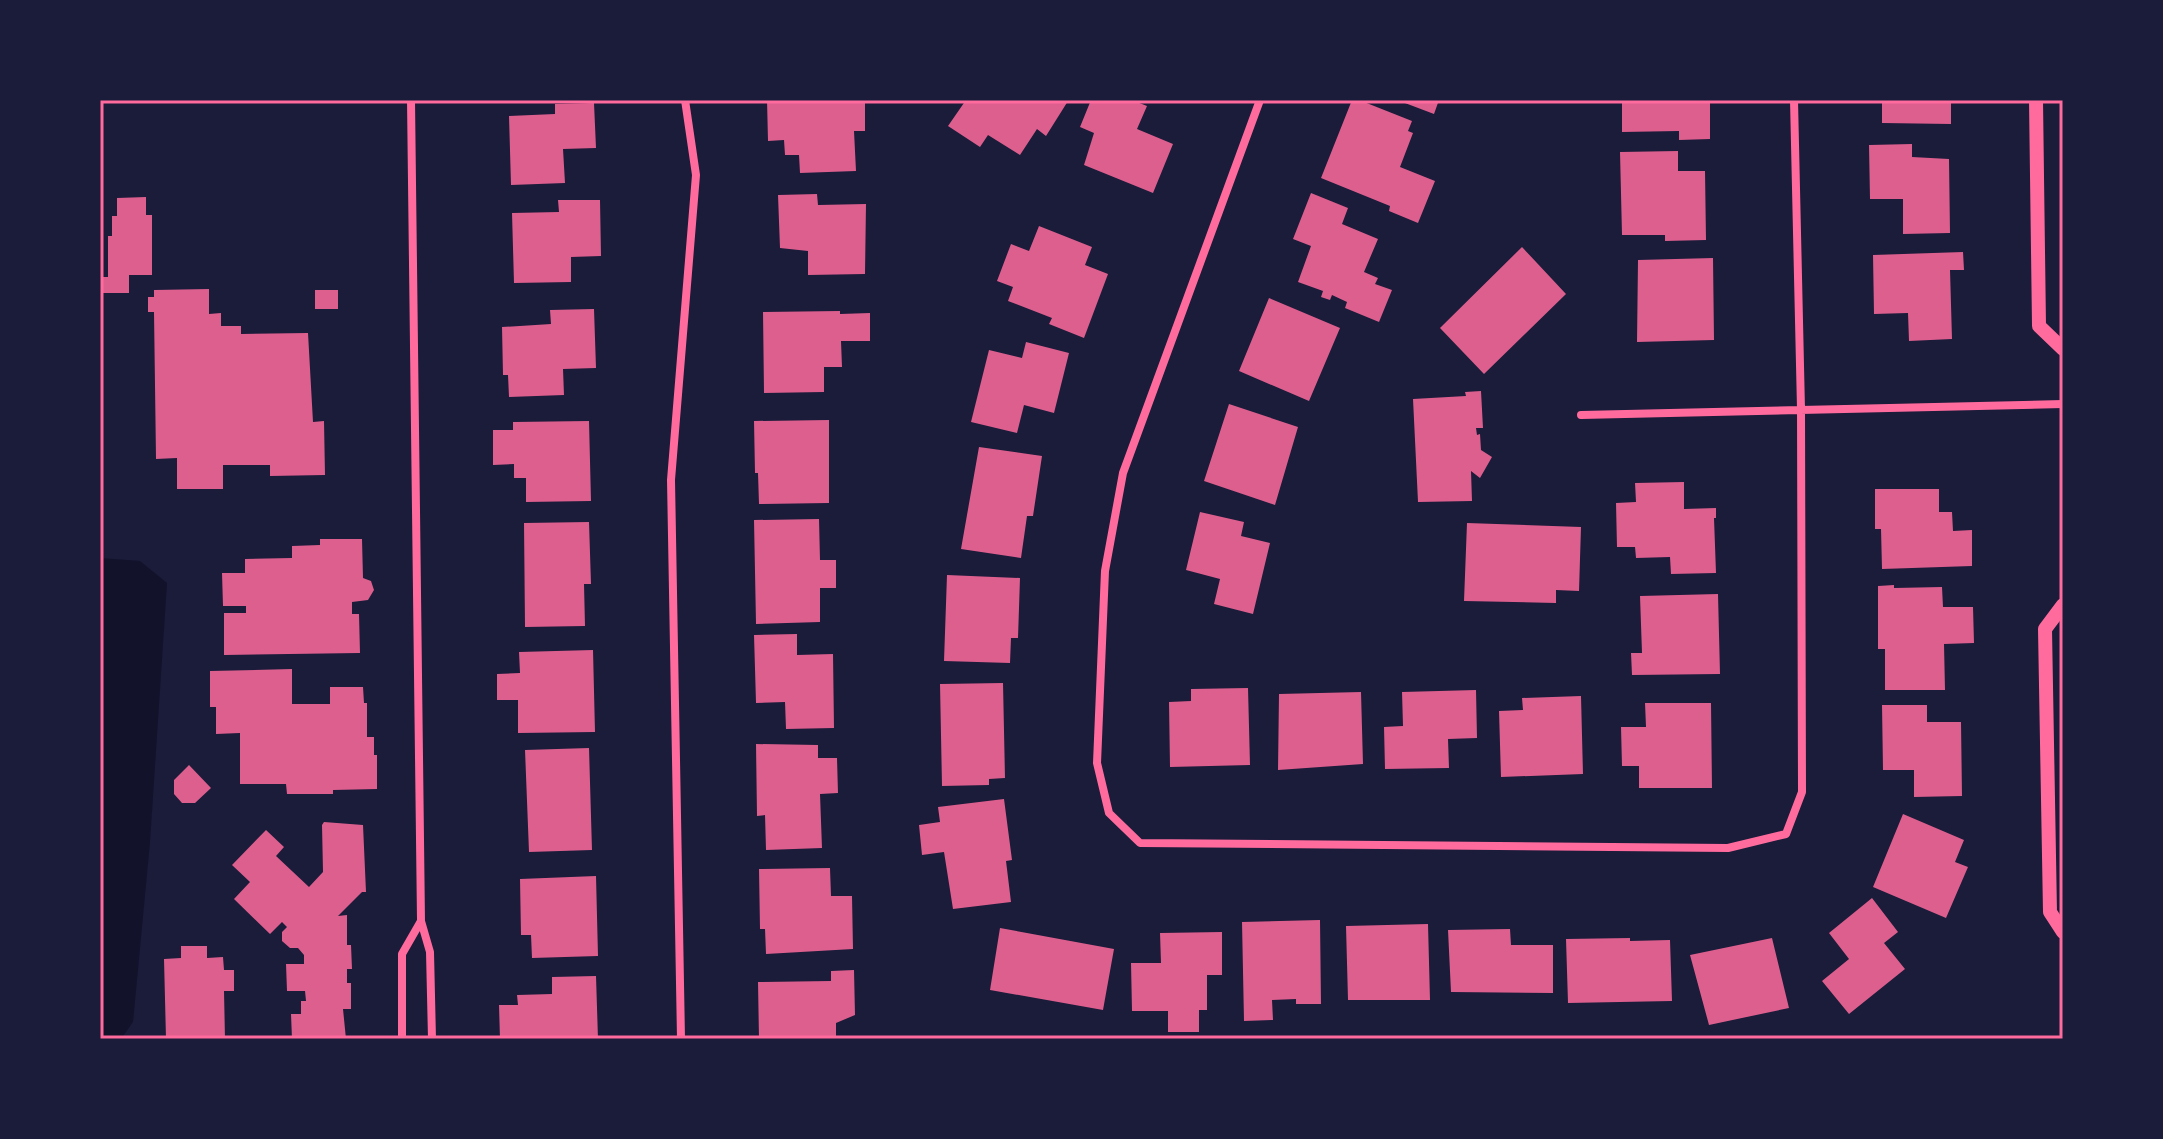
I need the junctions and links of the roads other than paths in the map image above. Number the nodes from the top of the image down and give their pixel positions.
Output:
1 (411, 100) edge
2 (685, 100) edge
3 (1260, 100) edge
4 (1794, 100) edge
5 (2036, 100) edge
6 (2063, 349) edge
7 (2063, 404) edge
8 (1801, 409) junction
9 (1581, 415) dead end
10 (2063, 605) edge
11 (421, 921) junction
12 (2063, 932) edge
13 (402, 1039) edge
14 (432, 1039) edge
15 (681, 1039) edge

1 - 11 street
2 - 15 street
3 - 8 street
4 - 8 street
5 - 6 street
7 - 8 street
8 - 9 street
10 - 12 street
11 - 13 street
11 - 14 street

